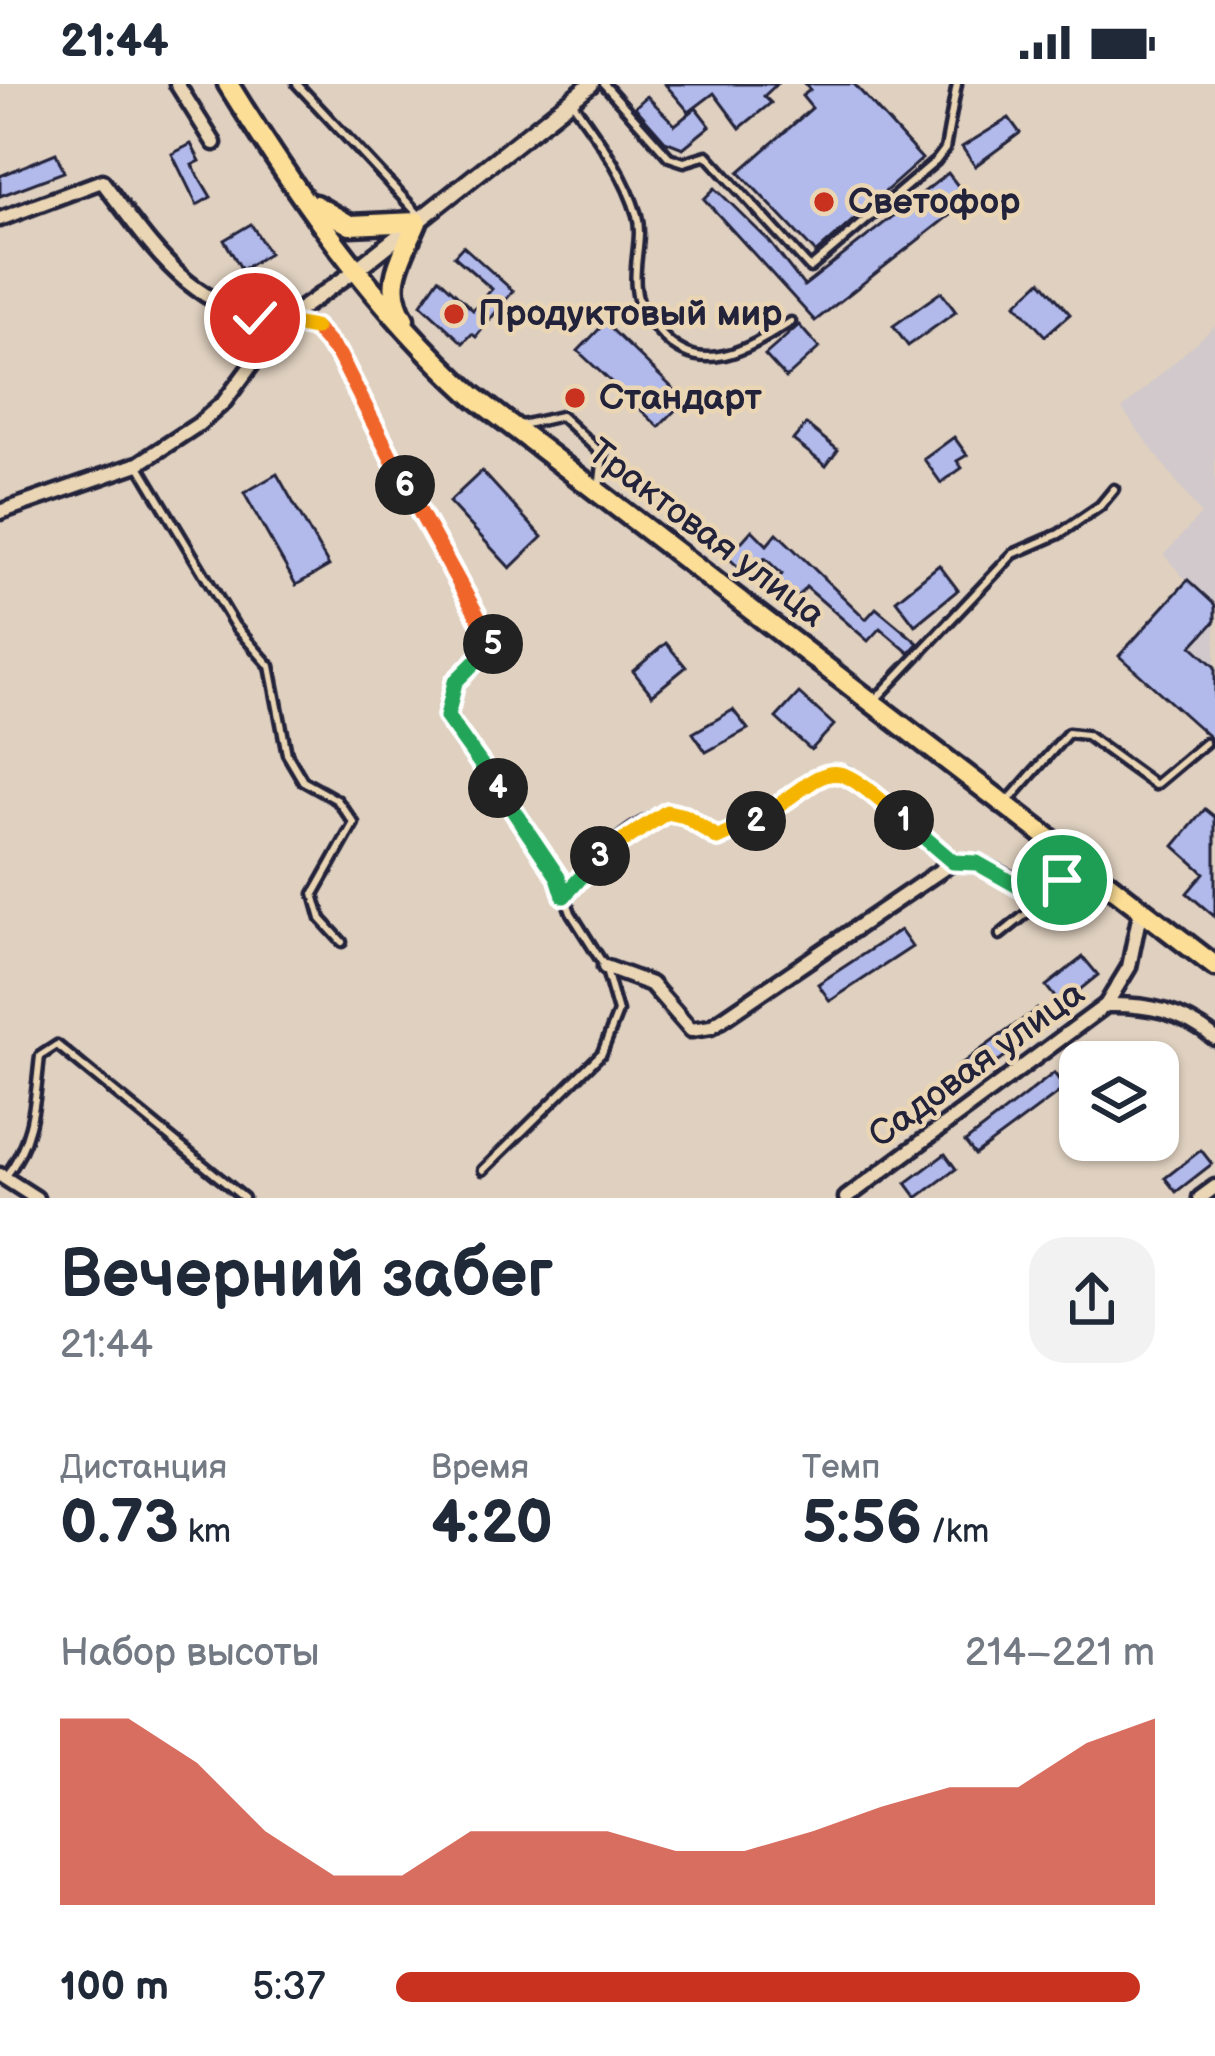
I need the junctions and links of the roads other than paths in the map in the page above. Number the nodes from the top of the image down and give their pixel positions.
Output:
1 (177, 84) edge
2 (228, 84) edge
3 (297, 84) edge
4 (590, 84) edge
5 (604, 84) edge
6 (957, 84) edge
7 (571, 100) junction
8 (214, 143) dead end
9 (301, 194) junction
10 (0, 219) edge
11 (419, 220) junction
12 (356, 270) junction
13 (285, 320) junction
14 (791, 322) dead end
15 (426, 353) junction
16 (512, 428) junction
17 (138, 464) junction
18 (1114, 489) dead end
19 (598, 494) junction
20 (0, 512) edge
21 (872, 703) junction
22 (1205, 743) dead end
23 (1005, 803) junction
24 (953, 862) junction
25 (1081, 864) junction
26 (1065, 879) junction
27 (564, 896) junction
28 (1141, 908) junction
29 (1000, 935) dead end
30 (343, 941) dead end
31 (1215, 966) edge
32 (605, 967) junction
33 (1106, 1005) junction
34 (1215, 1038) edge
35 (483, 1170) dead end
36 (3, 1176) edge
37 (1215, 1187) edge
38 (36, 1198) edge
39 (244, 1198) edge
40 (846, 1198) edge
41 (1200, 1198) edge

1 - 8 street
2 - 9 highway, Трактовая улица
3 - 11 lane
4 - 7 street
5 - 6 lane
7 - 11 street
7 - 14 lane
9 - 11 highway
9 - 12 highway, Трактовая улица
10 - 13 street
11 - 12 street
11 - 15 highway
12 - 13 street
12 - 15 highway, Трактовая улица
13 - 17 street
13 - 27 lane
15 - 16 highway, Трактовая улица
16 - 19 highway, Трактовая улица
16 - 19 lane
17 - 20 street
17 - 30 lane
18 - 21 lane
19 - 21 highway, Трактовая улица
21 - 23 highway, Трактовая улица
22 - 23 lane
23 - 25 highway, Трактовая улица
24 - 26 street
24 - 27 lane
24 - 32 street
25 - 26 street
25 - 28 highway, Трактовая улица
26 - 29 lane
27 - 32 lane
28 - 31 highway, Трактовая улица
28 - 33 street
32 - 35 lane
33 - 34 street, Садовая улица
33 - 40 street, Садовая улица
36 - 38 street
36 - 39 lane
37 - 41 street

